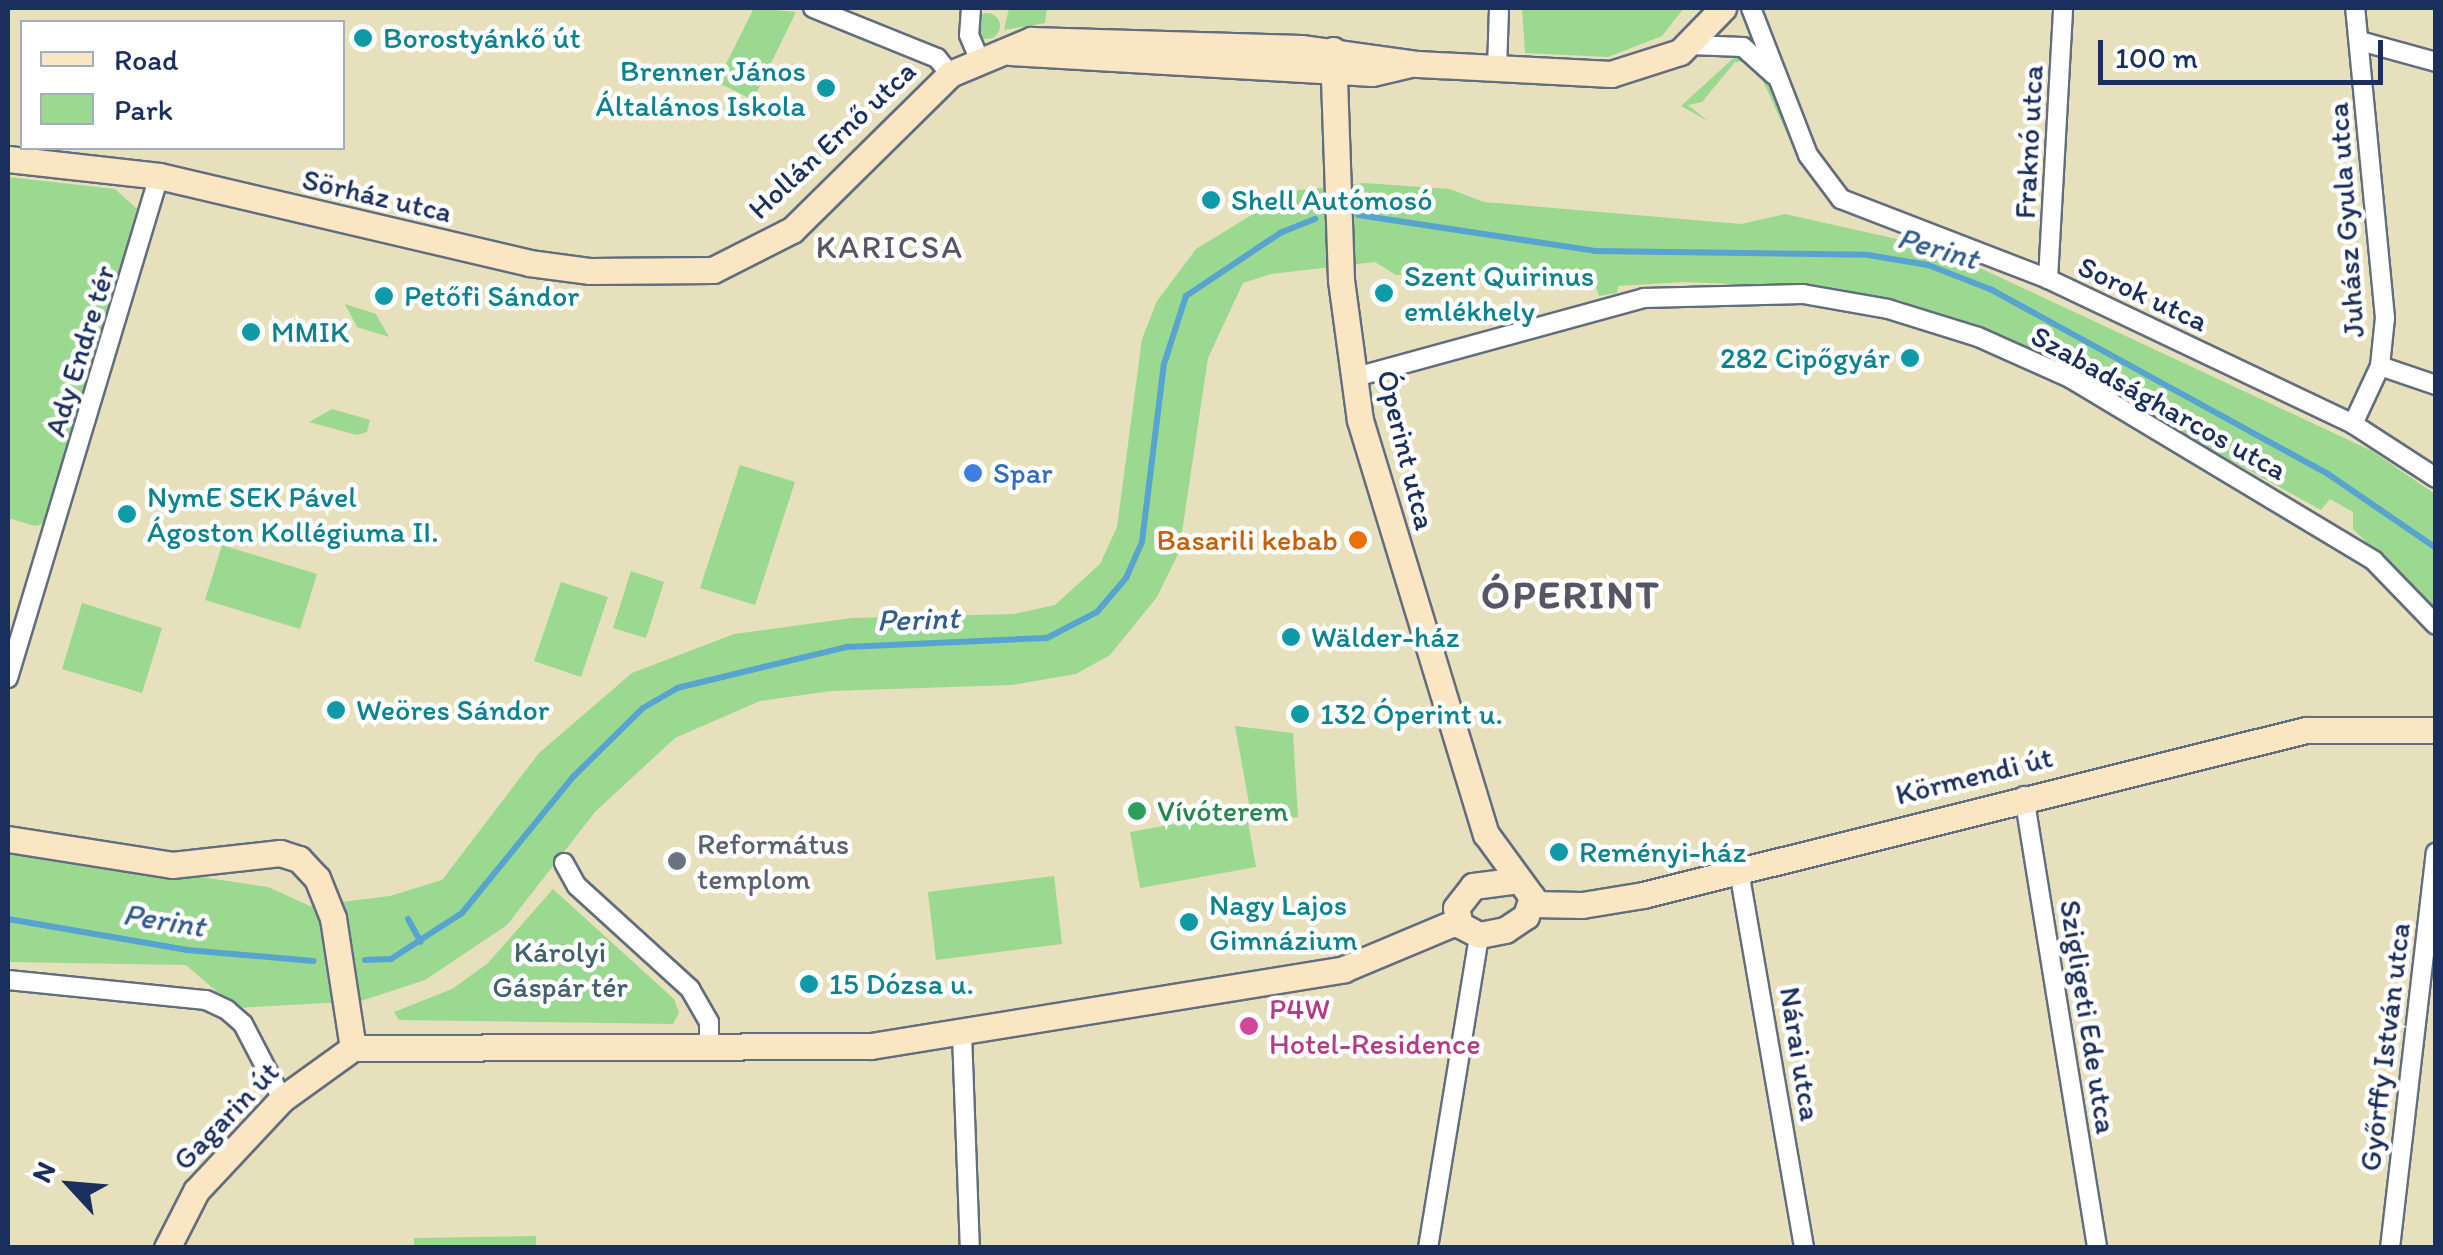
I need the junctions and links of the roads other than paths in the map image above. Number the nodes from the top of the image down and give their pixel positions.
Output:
1 (813, 8) edge
2 (970, 8) edge
3 (1500, 8) edge
4 (1723, 8) edge
5 (1751, 8) edge
6 (2063, 8) edge
7 (2355, 8) edge
8 (1127, 40) junction
9 (2360, 41) junction
10 (1689, 44) junction
11 (989, 54) junction
12 (1090, 60) junction
13 (1332, 60) junction
14 (2436, 62) edge
15 (1497, 69) junction
16 (950, 74) junction
17 (1787, 98) junction
18 (8, 159) edge
19 (159, 176) junction
20 (554, 266) joint
21 (2048, 280) junction
22 (2380, 366) junction
23 (1352, 378) junction
24 (2436, 385) edge
25 (2352, 424) junction
26 (2436, 478) edge
27 (2436, 625) edge
28 (8, 678) edge
29 (2436, 730) edge
30 (2024, 796) junction
31 (1486, 834) junction
32 (8, 839) edge
33 (2436, 852) edge
34 (564, 863) dead end
35 (1739, 870) junction
36 (1519, 880) junction
37 (1473, 886) junction
38 (1532, 904) junction
39 (1469, 928) junction
40 (8, 980) edge
41 (962, 1034) junction
42 (353, 1048) junction
43 (709, 1051) junction
44 (282, 1099) junction
45 (166, 1248) edge
46 (970, 1248) edge
47 (1428, 1248) edge
48 (1804, 1248) edge
49 (2096, 1248) edge
50 (2390, 1248) edge

1 - 16 street
2 - 11 street
3 - 15 street
4 - 10 street
5 - 17 street
6 - 21 street, Fraknó utca
7 - 9 street, Juhász Gyula utca
8 - 11 street, Hollán Ernő utca
8 - 12 street
8 - 13 street, Hollán Ernő utca
9 - 14 street
9 - 22 street, Juhász Gyula utca
10 - 15 street
10 - 17 street
11 - 12 street
11 - 16 street, Hollán Ernő utca
12 - 13 street
13 - 15 street
13 - 23 street, Óperint utca
16 - 20 street, Hollán Ernő utca
17 - 21 street, Sorok utca
18 - 19 street, Sörház utca
19 - 20 street, Sörház utca
19 - 28 street, Ady Endre tér
21 - 25 street, Sorok utca
22 - 24 street
22 - 25 street, Juhász Gyula utca
23 - 27 street, Szabadságharcos utca
23 - 31 street, Óperint utca
25 - 26 street, Sorok utca
29 - 30 street, Körmendi út
30 - 35 street, Körmendi út
30 - 49 street, Szigligeti Ede utca
31 - 36 street, Óperint utca
31 - 37 street, Óperint utca
32 - 42 street
33 - 50 street, Győrffy István utca
34 - 43 street
35 - 38 street, Körmendi út
35 - 48 street, Nárai utca
36 - 37 street
36 - 38 street
37 - 39 street
38 - 39 street
39 - 41 street
39 - 47 street
40 - 44 street
41 - 43 street
41 - 46 street
42 - 43 street
42 - 44 street, Gagarin út
44 - 45 street, Gagarin út

